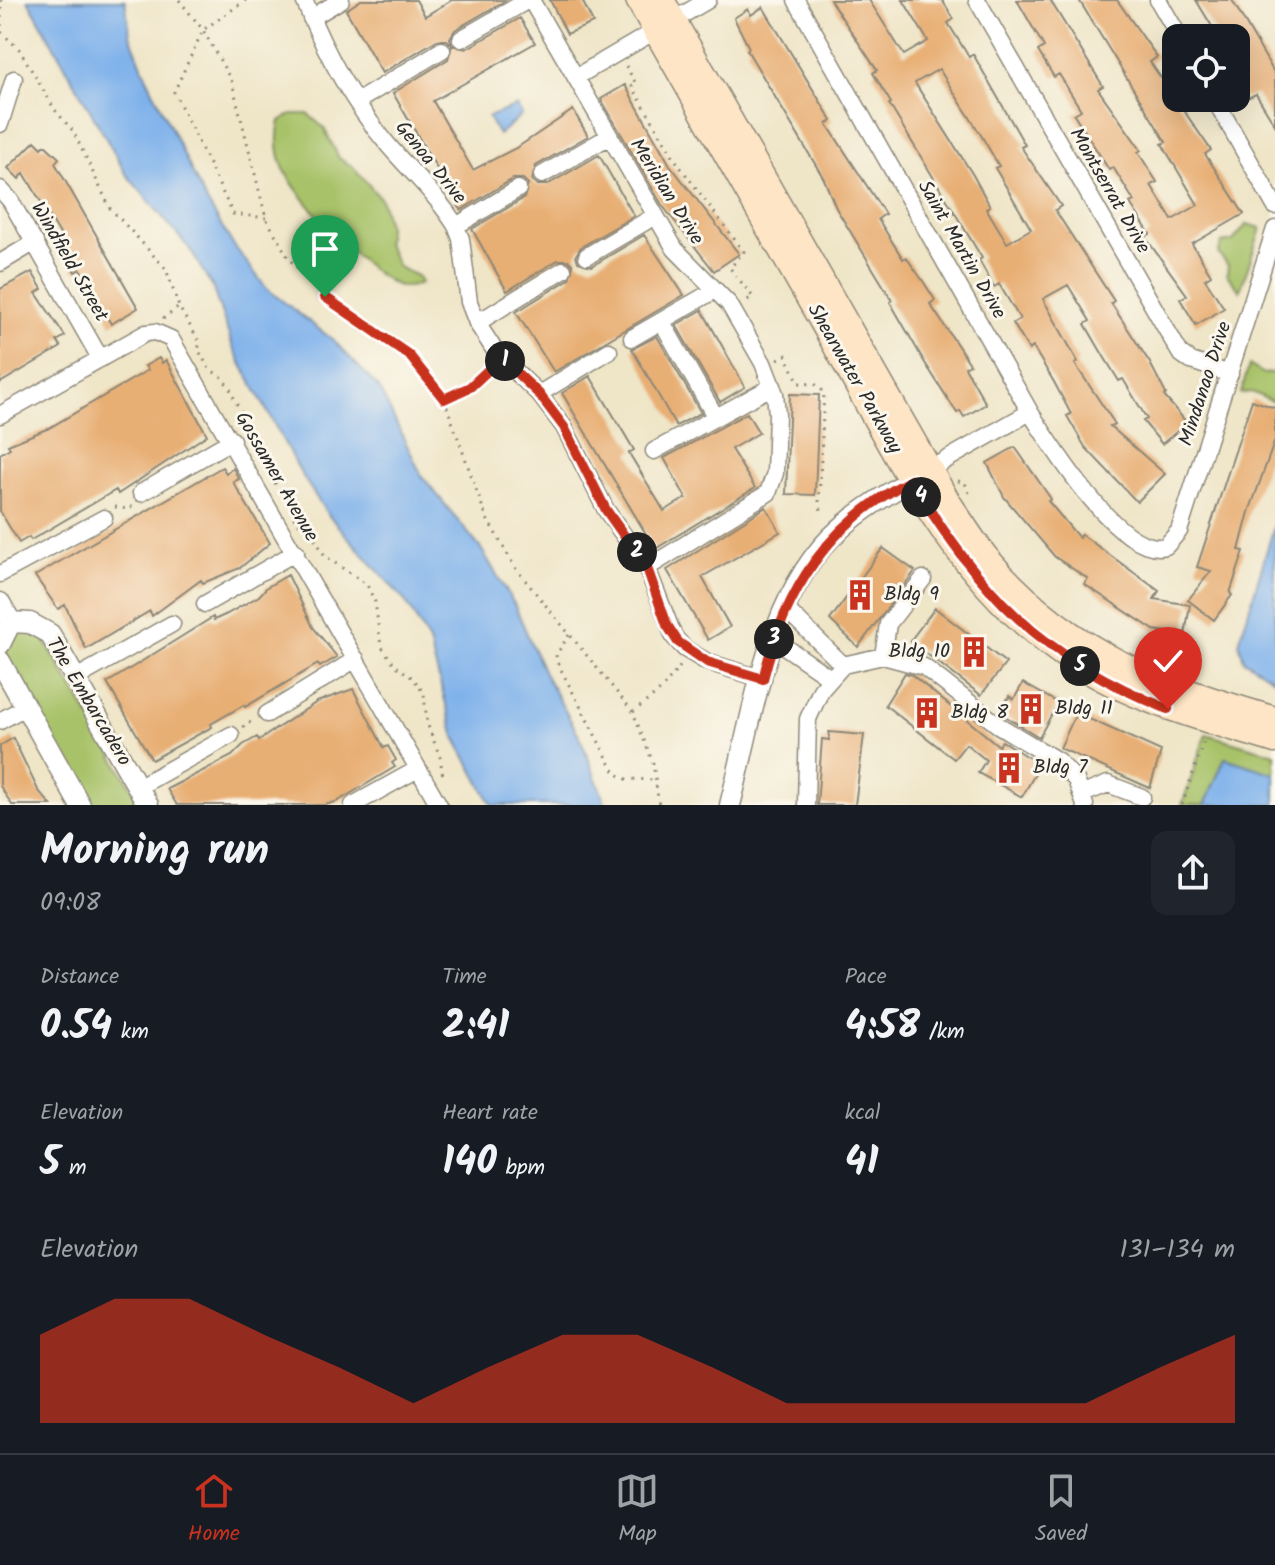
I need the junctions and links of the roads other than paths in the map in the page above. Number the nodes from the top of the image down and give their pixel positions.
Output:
1 (304, 0) edge
2 (341, 0) edge
3 (529, 0) edge
4 (638, 0) edge
5 (708, 0) edge
6 (796, 0) edge
7 (977, 0) edge
8 (1158, 0) edge
9 (663, 17) edge
10 (311, 18) junction
11 (1172, 24) edge
12 (461, 39) dead end
13 (442, 50) dead end
14 (576, 77) junction
15 (14, 79) dead end
16 (358, 101) junction
17 (1222, 112) edge
18 (0, 124) edge
19 (608, 137) junction
20 (542, 175) dead end
21 (0, 189) edge
22 (518, 189) dead end
23 (1275, 206) edge
24 (655, 216) junction
25 (456, 226) junction
26 (1275, 229) edge
27 (35, 242) junction
28 (587, 256) dead end
29 (0, 263) edge
30 (563, 270) dead end
31 (715, 290) junction
32 (662, 322) junction
33 (477, 323) junction
34 (632, 338) dead end
35 (609, 351) dead end
36 (100, 358) junction
37 (1230, 374) junction
38 (773, 386) junction
39 (539, 394) junction
40 (1030, 412) junction
41 (0, 415) edge
42 (715, 416) junction
43 (232, 440) junction
44 (654, 451) dead end
45 (920, 475) junction
46 (141, 493) road end
47 (104, 518) road end
48 (1166, 546) joint
49 (296, 552) junction
50 (647, 568) junction
51 (0, 574) edge
52 (923, 579) dead end
53 (0, 603) edge
54 (205, 604) dead end
55 (785, 608) junction
56 (11, 622) junction
57 (172, 624) dead end
58 (774, 639) junction
59 (0, 644) edge
60 (883, 656) junction
61 (356, 659) junction
62 (0, 661) edge
63 (843, 665) junction
64 (829, 677) junction
65 (76, 678) junction
66 (763, 679) junction
67 (25, 707) junction
68 (267, 714) road end
69 (1275, 719) edge
70 (0, 721) edge
71 (231, 735) road end
72 (1275, 741) edge
73 (418, 769) junction
74 (143, 796) edge
75 (1142, 797) dead end
76 (1084, 800) edge
77 (80, 805) edge
78 (353, 805) edge
79 (439, 805) edge
80 (730, 805) edge
81 (806, 805) edge

1 - 10 street, Genoa Drive
2 - 10 street
3 - 12 street
3 - 14 street, Meridian Drive
4 - 9 main road, Shearwater Parkway
5 - 9 street
6 - 40 street, Saint Martin Drive
7 - 37 street, Montserrat Drive
8 - 11 street
9 - 14 street
9 - 45 main road, Shearwater Parkway
10 - 16 street, Genoa Drive
13 - 16 street
14 - 19 street, Meridian Drive
15 - 18 street
16 - 25 street, Genoa Drive
17 - 23 street
19 - 20 street
19 - 24 street, Meridian Drive
21 - 27 street, Windfield Street
22 - 25 street
24 - 28 street
24 - 31 street, Meridian Drive
25 - 33 street, Genoa Drive
26 - 37 street, Mindanao Drive
27 - 29 street
27 - 36 street, Windfield Street
30 - 33 street
31 - 32 street
31 - 38 street, Meridian Drive
32 - 34 street
32 - 42 street
33 - 39 street, Genoa Drive
35 - 39 street
36 - 41 street, Gossamer Avenue
36 - 43 street, Gossamer Avenue
37 - 48 street, Mindanao Drive
38 - 42 street
38 - 50 street, Meridian Drive
39 - 50 street, Genoa Drive
40 - 45 street
40 - 48 street, Saint Martin Drive
42 - 44 street
43 - 46 street
43 - 49 street, Gossamer Avenue
45 - 55 street
45 - 69 main road, Shearwater Parkway
45 - 72 main road, Shearwater Parkway
47 - 51 street
49 - 54 street
49 - 61 street, Gossamer Avenue
50 - 66 street, Genoa Drive
52 - 60 street
53 - 56 street
55 - 58 street
55 - 63 street
56 - 59 street
56 - 65 street, The Embarcadero
57 - 65 street
58 - 64 street
58 - 66 street
60 - 63 street
60 - 76 street
61 - 68 street
61 - 73 street, Gossamer Avenue
62 - 67 street
63 - 64 street
64 - 81 street
65 - 74 street, The Embarcadero
66 - 80 street
67 - 70 street
67 - 77 street
71 - 74 street
73 - 78 street
73 - 79 street, Gossamer Avenue
75 - 76 street

